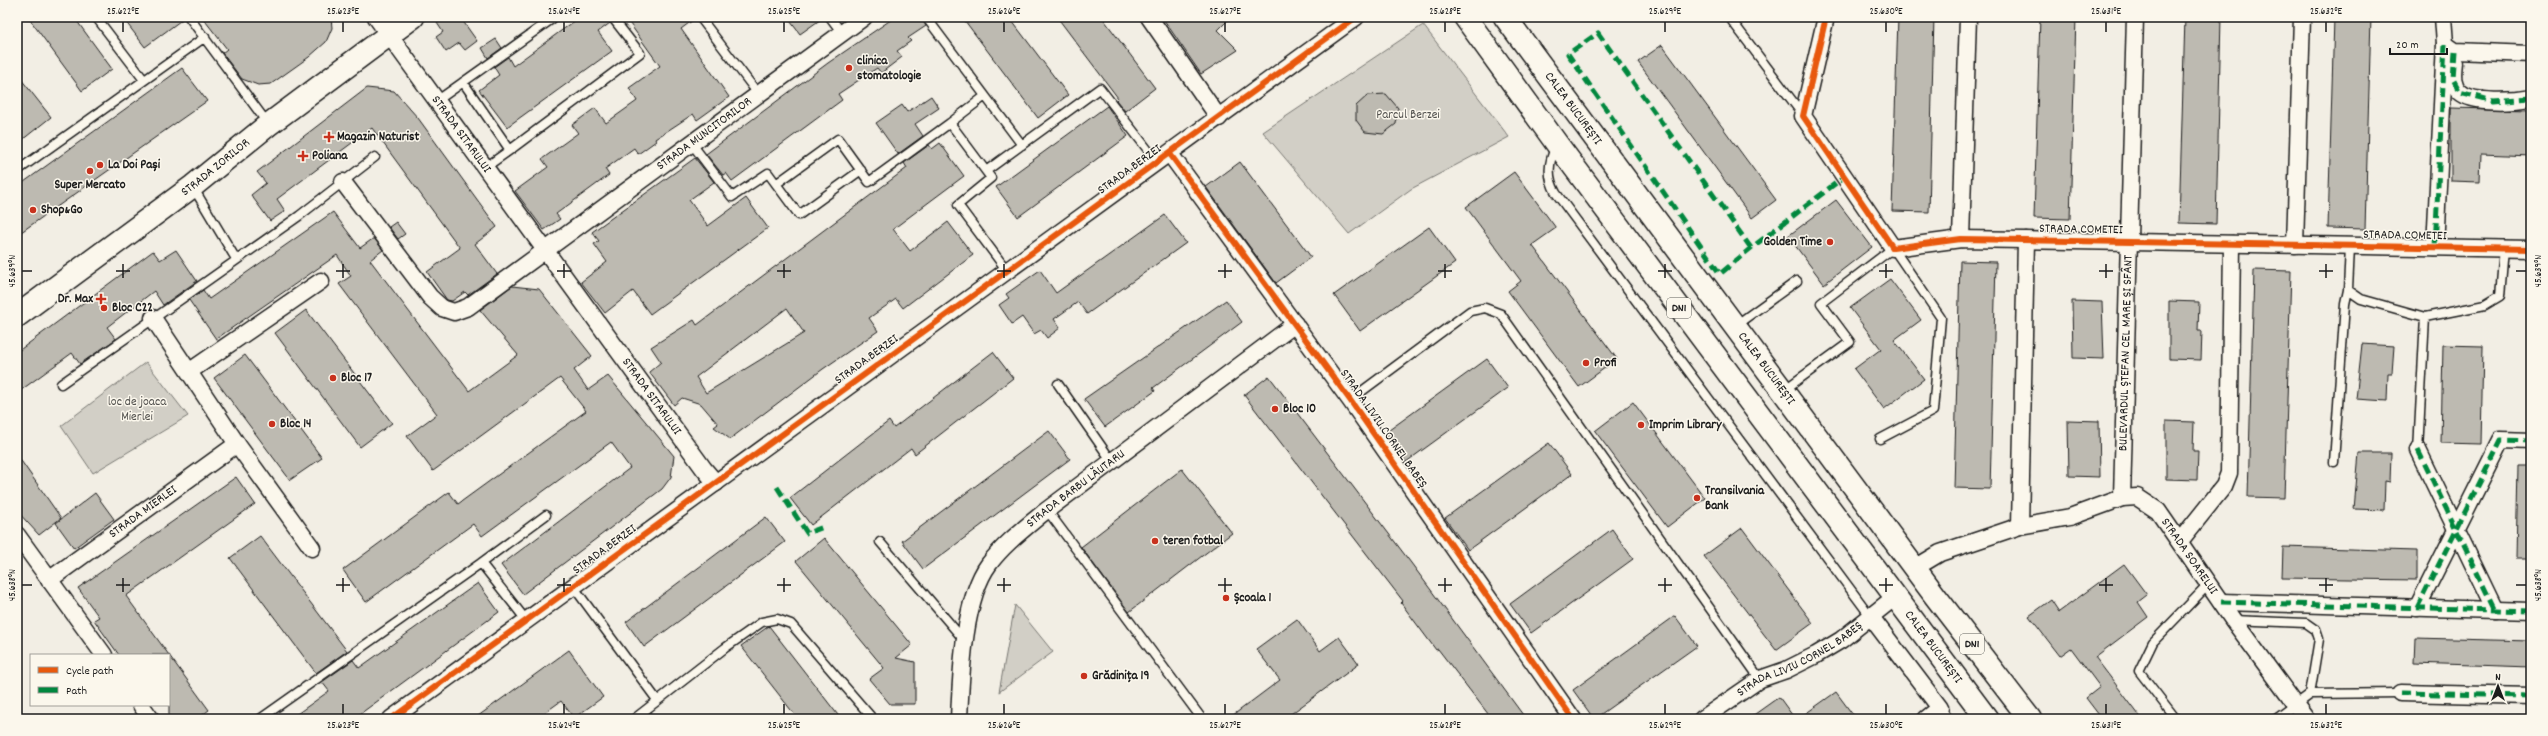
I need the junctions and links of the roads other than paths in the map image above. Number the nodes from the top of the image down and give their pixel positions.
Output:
1 (96, 17) edge
2 (189, 17) edge
3 (376, 17) edge
4 (413, 17) edge
5 (612, 17) edge
6 (707, 17) edge
7 (830, 17) edge
8 (864, 17) edge
9 (926, 17) edge
10 (1149, 17) edge
11 (1356, 17) edge
12 (1465, 17) edge
13 (1505, 17) edge
14 (1729, 17) edge
15 (1826, 17) edge
16 (1968, 17) edge
17 (2135, 17) edge
18 (2302, 17) edge
19 (2443, 17) edge
20 (552, 19) dead end
21 (842, 33) junction
22 (389, 34) junction
23 (205, 37) junction
24 (2450, 48) junction
25 (2531, 54) edge
26 (144, 80) junction
27 (463, 82) junction
28 (759, 95) junction
29 (985, 96) junction
30 (2531, 98) edge
31 (438, 100) junction
32 (1803, 116) junction
33 (1219, 118) junction
34 (950, 123) junction
35 (268, 125) junction
36 (692, 144) junction
37 (1557, 144) junction
38 (1022, 145) junction
39 (510, 150) junction
40 (376, 157) dead end
41 (1164, 158) junction
42 (486, 167) junction
43 (861, 170) junction
44 (17, 171) edge
45 (986, 171) junction
46 (343, 182) junction
47 (776, 184) junction
48 (193, 186) junction
49 (1961, 239) junction
50 (2026, 240) junction
51 (2128, 242) junction
52 (2232, 244) junction
53 (2295, 245) junction
54 (2350, 246) junction
55 (2435, 247) junction
56 (1893, 248) junction
57 (2504, 248) junction
58 (2531, 248) edge
59 (545, 252) junction
60 (236, 259) junction
61 (1008, 272) junction
62 (322, 281) dead end
63 (1797, 281) dead end
64 (2348, 290) junction
65 (19, 310) edge
66 (153, 318) junction
67 (2425, 318) junction
68 (1295, 324) junction
69 (1735, 326) junction
70 (190, 371) junction
71 (62, 384) dead end
72 (1058, 384) dead end
73 (1784, 390) junction
74 (1350, 400) junction
75 (1880, 439) dead end
76 (2531, 441) edge
77 (237, 444) junction
78 (2418, 450) joint
79 (2334, 462) dead end
80 (1113, 463) junction
81 (716, 483) junction
82 (2122, 498) junction
83 (1047, 510) junction
84 (546, 515) dead end
85 (2020, 526) junction
86 (2456, 529) junction
87 (17, 535) edge
88 (2180, 541) junction
89 (880, 542) dead end
90 (312, 548) dead end
91 (481, 563) junction
92 (1915, 568) junction
93 (49, 580) junction
94 (2209, 584) junction
95 (573, 586) junction
96 (1895, 597) junction
97 (2221, 602) junction
98 (2417, 608) junction
99 (2495, 610) junction
100 (2531, 611) edge
101 (1871, 617) junction
102 (526, 620) junction
103 (2233, 620) junction
104 (964, 640) junction
105 (103, 654) edge
106 (1760, 679) junction
107 (2400, 693) joint
108 (2310, 694) junction
109 (2531, 696) edge
110 (657, 700) junction
111 (2296, 705) junction
112 (142, 706) edge
113 (1945, 713) edge
114 (151, 719) edge
115 (260, 719) edge
116 (391, 719) edge
117 (634, 719) edge
118 (873, 719) edge
119 (959, 719) edge
120 (1202, 719) edge
121 (1573, 719) edge
122 (1702, 719) edge
123 (1926, 719) edge
124 (1987, 719) edge
125 (2030, 719) edge
126 (2176, 719) edge
127 (2276, 719) edge
128 (2306, 719) edge

1 - 26 lane
2 - 23 lane
3 - 22 street, STRADA SITARULUI
4 - 22 main road, STRADA ZORILOR
5 - 39 lane
6 - 28 lane
7 - 21 lane
8 - 21 street, STRADA MUNCITORILOR
9 - 29 lane
10 - 33 street
11 - 33 street, STRADA BERZEI
12 - 37 main road, CALEA BUCUREȘTI / DN1
13 - 69 main road, CALEA BUCUREȘTI / DN1
14 - 32 lane
15 - 32 street
16 - 49 street
17 - 51 street, BULEVARDUL ȘTEFAN CEL MARE ȘI SFÂNT
18 - 53 street
19 - 24 street
20 - 27 lane
21 - 28 street, STRADA MUNCITORILOR
22 - 31 street, STRADA SITARULUI
22 - 35 main road, STRADA ZORILOR
23 - 26 lane
23 - 35 lane
24 - 25 street
24 - 30 street
24 - 55 street
26 - 44 lane
27 - 31 lane
27 - 39 lane
28 - 36 street, STRADA MUNCITORILOR
29 - 34 lane
29 - 38 lane
31 - 42 street, STRADA SITARULUI
32 - 56 street
33 - 41 street, STRADA BERZEI
34 - 43 lane
34 - 45 lane
35 - 48 main road, STRADA ZORILOR
36 - 47 lane
36 - 59 street, STRADA MUNCITORILOR
37 - 96 main road, CALEA BUCUREȘTI / DN1
37 - 101 lane
38 - 41 lane
38 - 45 lane
39 - 42 lane
40 - 46 lane
41 - 61 street, STRADA BERZEI
41 - 68 street, STRADA LIVIU CORNEL BABEȘ
42 - 59 street, STRADA SITARULUI
43 - 47 lane
43 - 47 lane
45 - 61 lane
46 - 59 street
46 - 60 lane
48 - 60 lane
48 - 65 main road, STRADA ZORILOR
49 - 50 street, STRADA COMETEI
49 - 56 street, STRADA COMETEI
50 - 51 street, STRADA COMETEI
50 - 85 street
51 - 52 street, STRADA COMETEI
51 - 82 street, BULEVARDUL ȘTEFAN CEL MARE ȘI SFÂNT
52 - 53 street, STRADA COMETEI
52 - 88 street
53 - 54 street, STRADA COMETEI
54 - 55 street, STRADA COMETEI
54 - 64 lane
55 - 57 street, STRADA COMETEI
56 - 73 lane
56 - 75 lane
57 - 58 street, STRADA COMETEI
57 - 67 lane
59 - 81 street, STRADA SITARULUI
60 - 66 lane
61 - 81 street, STRADA BERZEI
62 - 70 street
63 - 69 lane
64 - 67 lane
64 - 79 lane
66 - 70 street
66 - 71 lane
67 - 78 lane
68 - 74 street, STRADA LIVIU CORNEL BABEȘ
68 - 80 street, STRADA BARBU LĂUTARU
69 - 73 main road, CALEA BUCUREȘTI / DN1
70 - 77 street
72 - 80 lane
73 - 92 main road, CALEA BUCUREȘTI / DN1
74 - 106 lane
74 - 121 street, STRADA LIVIU CORNEL BABEȘ
76 - 86 street
77 - 90 street
77 - 93 street, STRADA MIERLEI
78 - 86 street
80 - 83 street, STRADA BARBU LĂUTARU
81 - 95 street, STRADA BERZEI
82 - 85 street, STRADA SOARELUI
82 - 88 street, STRADA SOARELUI
83 - 104 street, STRADA BARBU LĂUTARU
83 - 120 lane
84 - 91 lane
85 - 92 street, STRADA SOARELUI
86 - 98 street
86 - 99 street
87 - 93 street
88 - 94 street, STRADA SOARELUI
89 - 104 lane
91 - 102 lane
91 - 115 lane
92 - 125 main road, CALEA BUCUREȘTI / DN1
93 - 105 street
94 - 97 street, STRADA SOARELUI
94 - 126 lane
95 - 102 street, STRADA BERZEI
95 - 110 lane
96 - 101 street, STRADA LIVIU CORNEL BABEȘ
96 - 124 main road, CALEA BUCUREȘTI / DN1
97 - 98 street
97 - 103 street, STRADA SOARELUI
98 - 99 street
99 - 100 street
101 - 106 street, STRADA LIVIU CORNEL BABEȘ
101 - 113 street
102 - 116 street, STRADA BERZEI
103 - 108 lane
103 - 111 street, STRADA SOARELUI
104 - 119 street, STRADA BARBU LĂUTARU
106 - 122 street, STRADA LIVIU CORNEL BABEȘ
107 - 108 lane
107 - 109 street
108 - 111 lane
110 - 117 lane
110 - 118 lane
111 - 127 lane
111 - 128 street, STRADA SOARELUI
112 - 114 street
113 - 123 street

